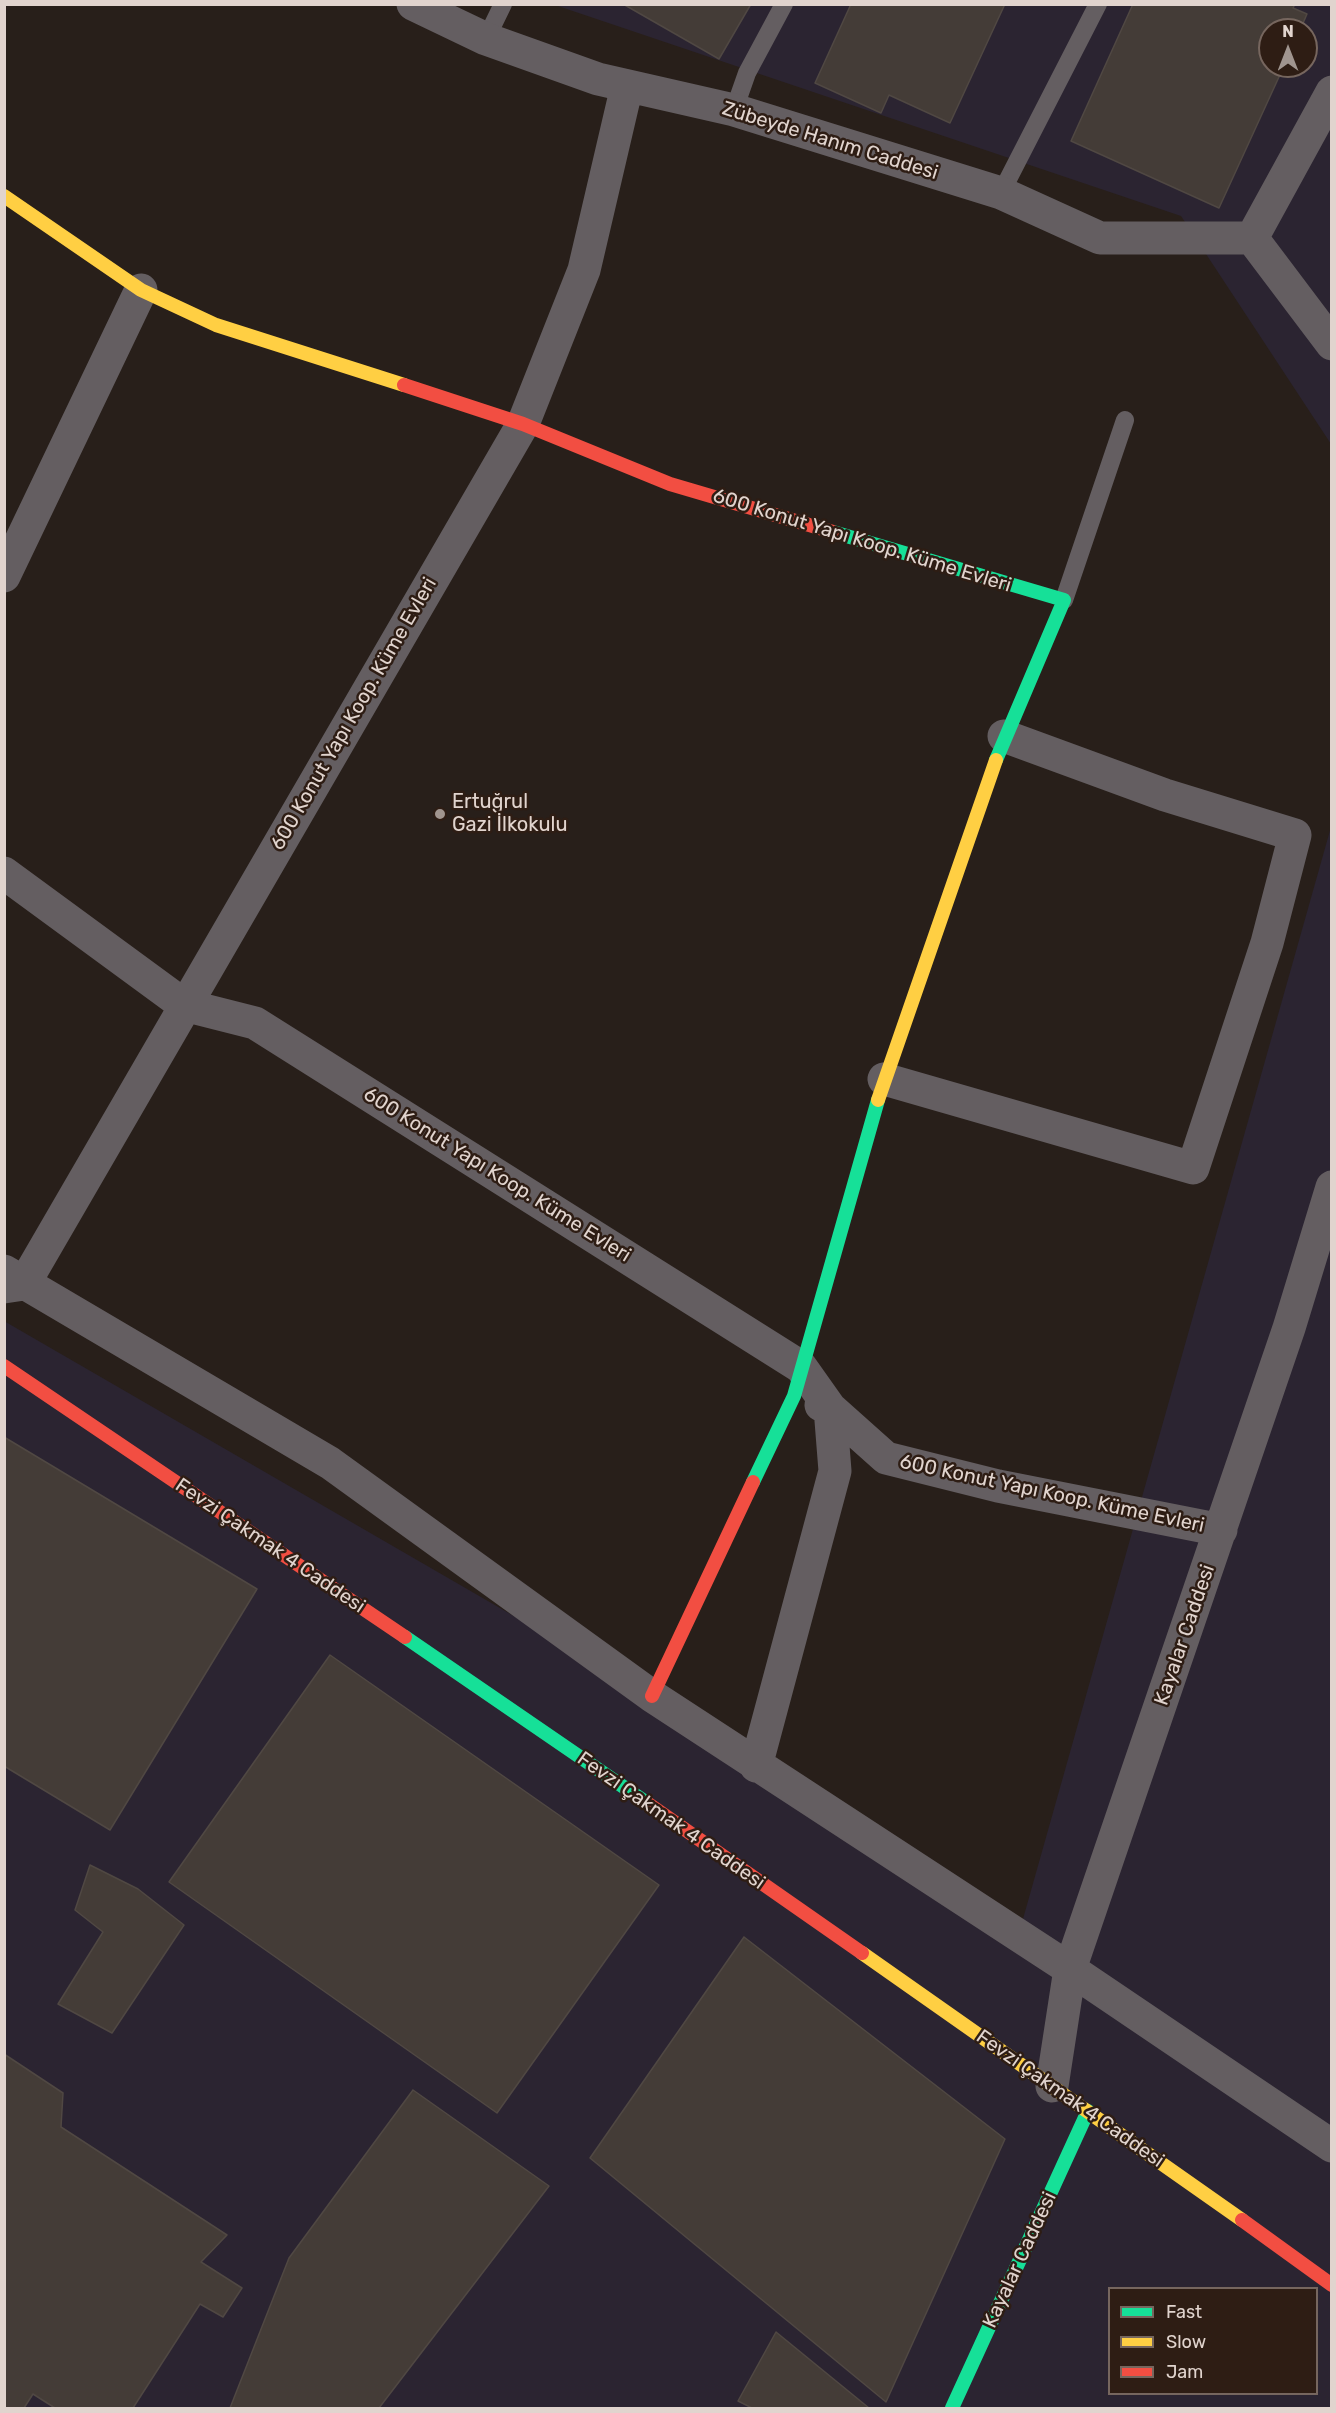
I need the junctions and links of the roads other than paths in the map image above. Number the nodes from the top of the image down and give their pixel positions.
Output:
1 (413, 4) edge
2 (503, 4) edge
3 (784, 4) edge
4 (1098, 4) edge
5 (486, 39) junction
6 (627, 86) junction
7 (1332, 92) edge
8 (734, 110) junction
9 (1000, 193) junction
10 (4, 196) edge
11 (1252, 238) junction
12 (141, 290) junction
13 (1332, 344) edge
14 (1125, 420) dead end
15 (523, 424) junction
16 (4, 576) edge
17 (1064, 600) junction
18 (1004, 736) junction
19 (4, 873) edge
20 (184, 1005) junction
21 (884, 1079) junction
22 (1332, 1187) edge
23 (11, 1280) edge
24 (4, 1366) edge
25 (797, 1382) junction
26 (830, 1408) junction
27 (1221, 1530) junction
28 (652, 1696) junction
29 (756, 1766) junction
30 (1070, 1969) junction
31 (1052, 2086) junction
32 (1088, 2111) junction
33 (1332, 2146) edge
34 (1332, 2285) edge
35 (952, 2409) edge

1 - 5 street, Zübeyde Hanım Caddesi
2 - 5 lane
3 - 8 lane
4 - 9 lane
5 - 6 street, Zübeyde Hanım Caddesi
6 - 8 street, Zübeyde Hanım Caddesi
6 - 15 street, 600 Konut Yapı Koop. Küme Evleri
7 - 11 street
8 - 9 street, Zübeyde Hanım Caddesi
9 - 11 street, Zübeyde Hanım Caddesi
10 - 12 street, 600 Konut Yapı Koop. Küme Evleri
11 - 13 street
12 - 15 street, 600 Konut Yapı Koop. Küme Evleri
12 - 16 street
14 - 17 lane
15 - 17 street, 600 Konut Yapı Koop. Küme Evleri
15 - 20 street, 600 Konut Yapı Koop. Küme Evleri
17 - 18 street
18 - 21 street
18 - 21 street
19 - 20 street, 600 Konut Yapı Koop. Küme Evleri
20 - 23 street, 600 Konut Yapı Koop. Küme Evleri
20 - 25 street, 600 Konut Yapı Koop. Küme Evleri
21 - 25 street
22 - 27 street, Kayalar Caddesi
23 - 28 street
24 - 31 street, Fevzi Çakmak 4 Caddesi
25 - 26 street, 600 Konut Yapı Koop. Küme Evleri
25 - 28 street
26 - 27 street, 600 Konut Yapı Koop. Küme Evleri
26 - 29 street
27 - 30 street, Kayalar Caddesi
28 - 29 street
29 - 30 street
30 - 31 street, Kayalar Caddesi
30 - 33 street
31 - 32 street, Fevzi Çakmak 4 Caddesi
32 - 34 street, Fevzi Çakmak 4 Caddesi
32 - 35 street, Kayalar Caddesi

